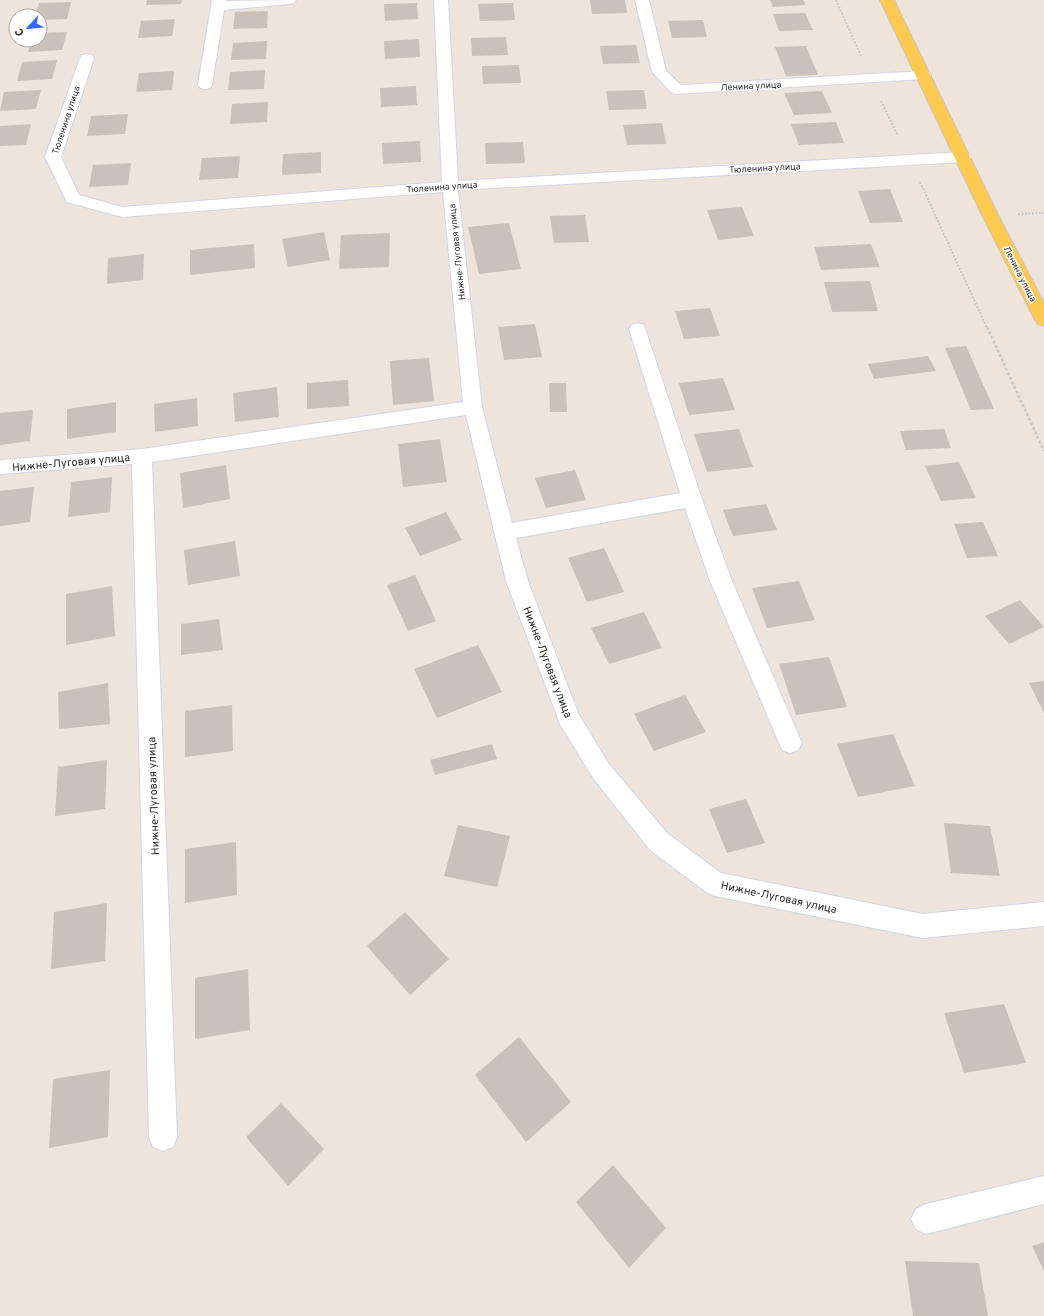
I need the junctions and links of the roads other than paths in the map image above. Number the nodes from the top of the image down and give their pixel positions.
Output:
1 (289, 0) edge
2 (440, 0) edge
3 (642, 0) edge
4 (887, 0) edge
5 (219, 3) edge
6 (87, 58) dead end
7 (924, 76) junction
8 (205, 85) dead end
9 (963, 157) junction
10 (450, 186) junction
11 (1044, 320) edge
12 (638, 329) dead end
13 (473, 407) junction
14 (142, 456) junction
15 (0, 467) edge
16 (692, 499) junction
17 (504, 532) junction
18 (790, 743) dead end
19 (1044, 914) edge
20 (163, 1137) dead end
21 (1044, 1190) edge
22 (926, 1219) dead end

1 - 5 street
2 - 10 street, Нижне-Луговая улица
3 - 7 street, Ленина улица
4 - 7 main road, Ленина улица
5 - 8 street
6 - 10 street, Тюленина улица
7 - 9 main road, Ленина улица
9 - 10 street, Тюленина улица
9 - 11 main road, Ленина улица
10 - 13 street, Нижне-Луговая улица
12 - 16 street
13 - 14 street, Нижне-Луговая улица
13 - 17 street, Нижне-Луговая улица
14 - 15 street, Нижне-Луговая улица
14 - 20 street, Нижне-Луговая улица
16 - 17 street
16 - 18 street
17 - 19 street, Нижне-Луговая улица
21 - 22 street

